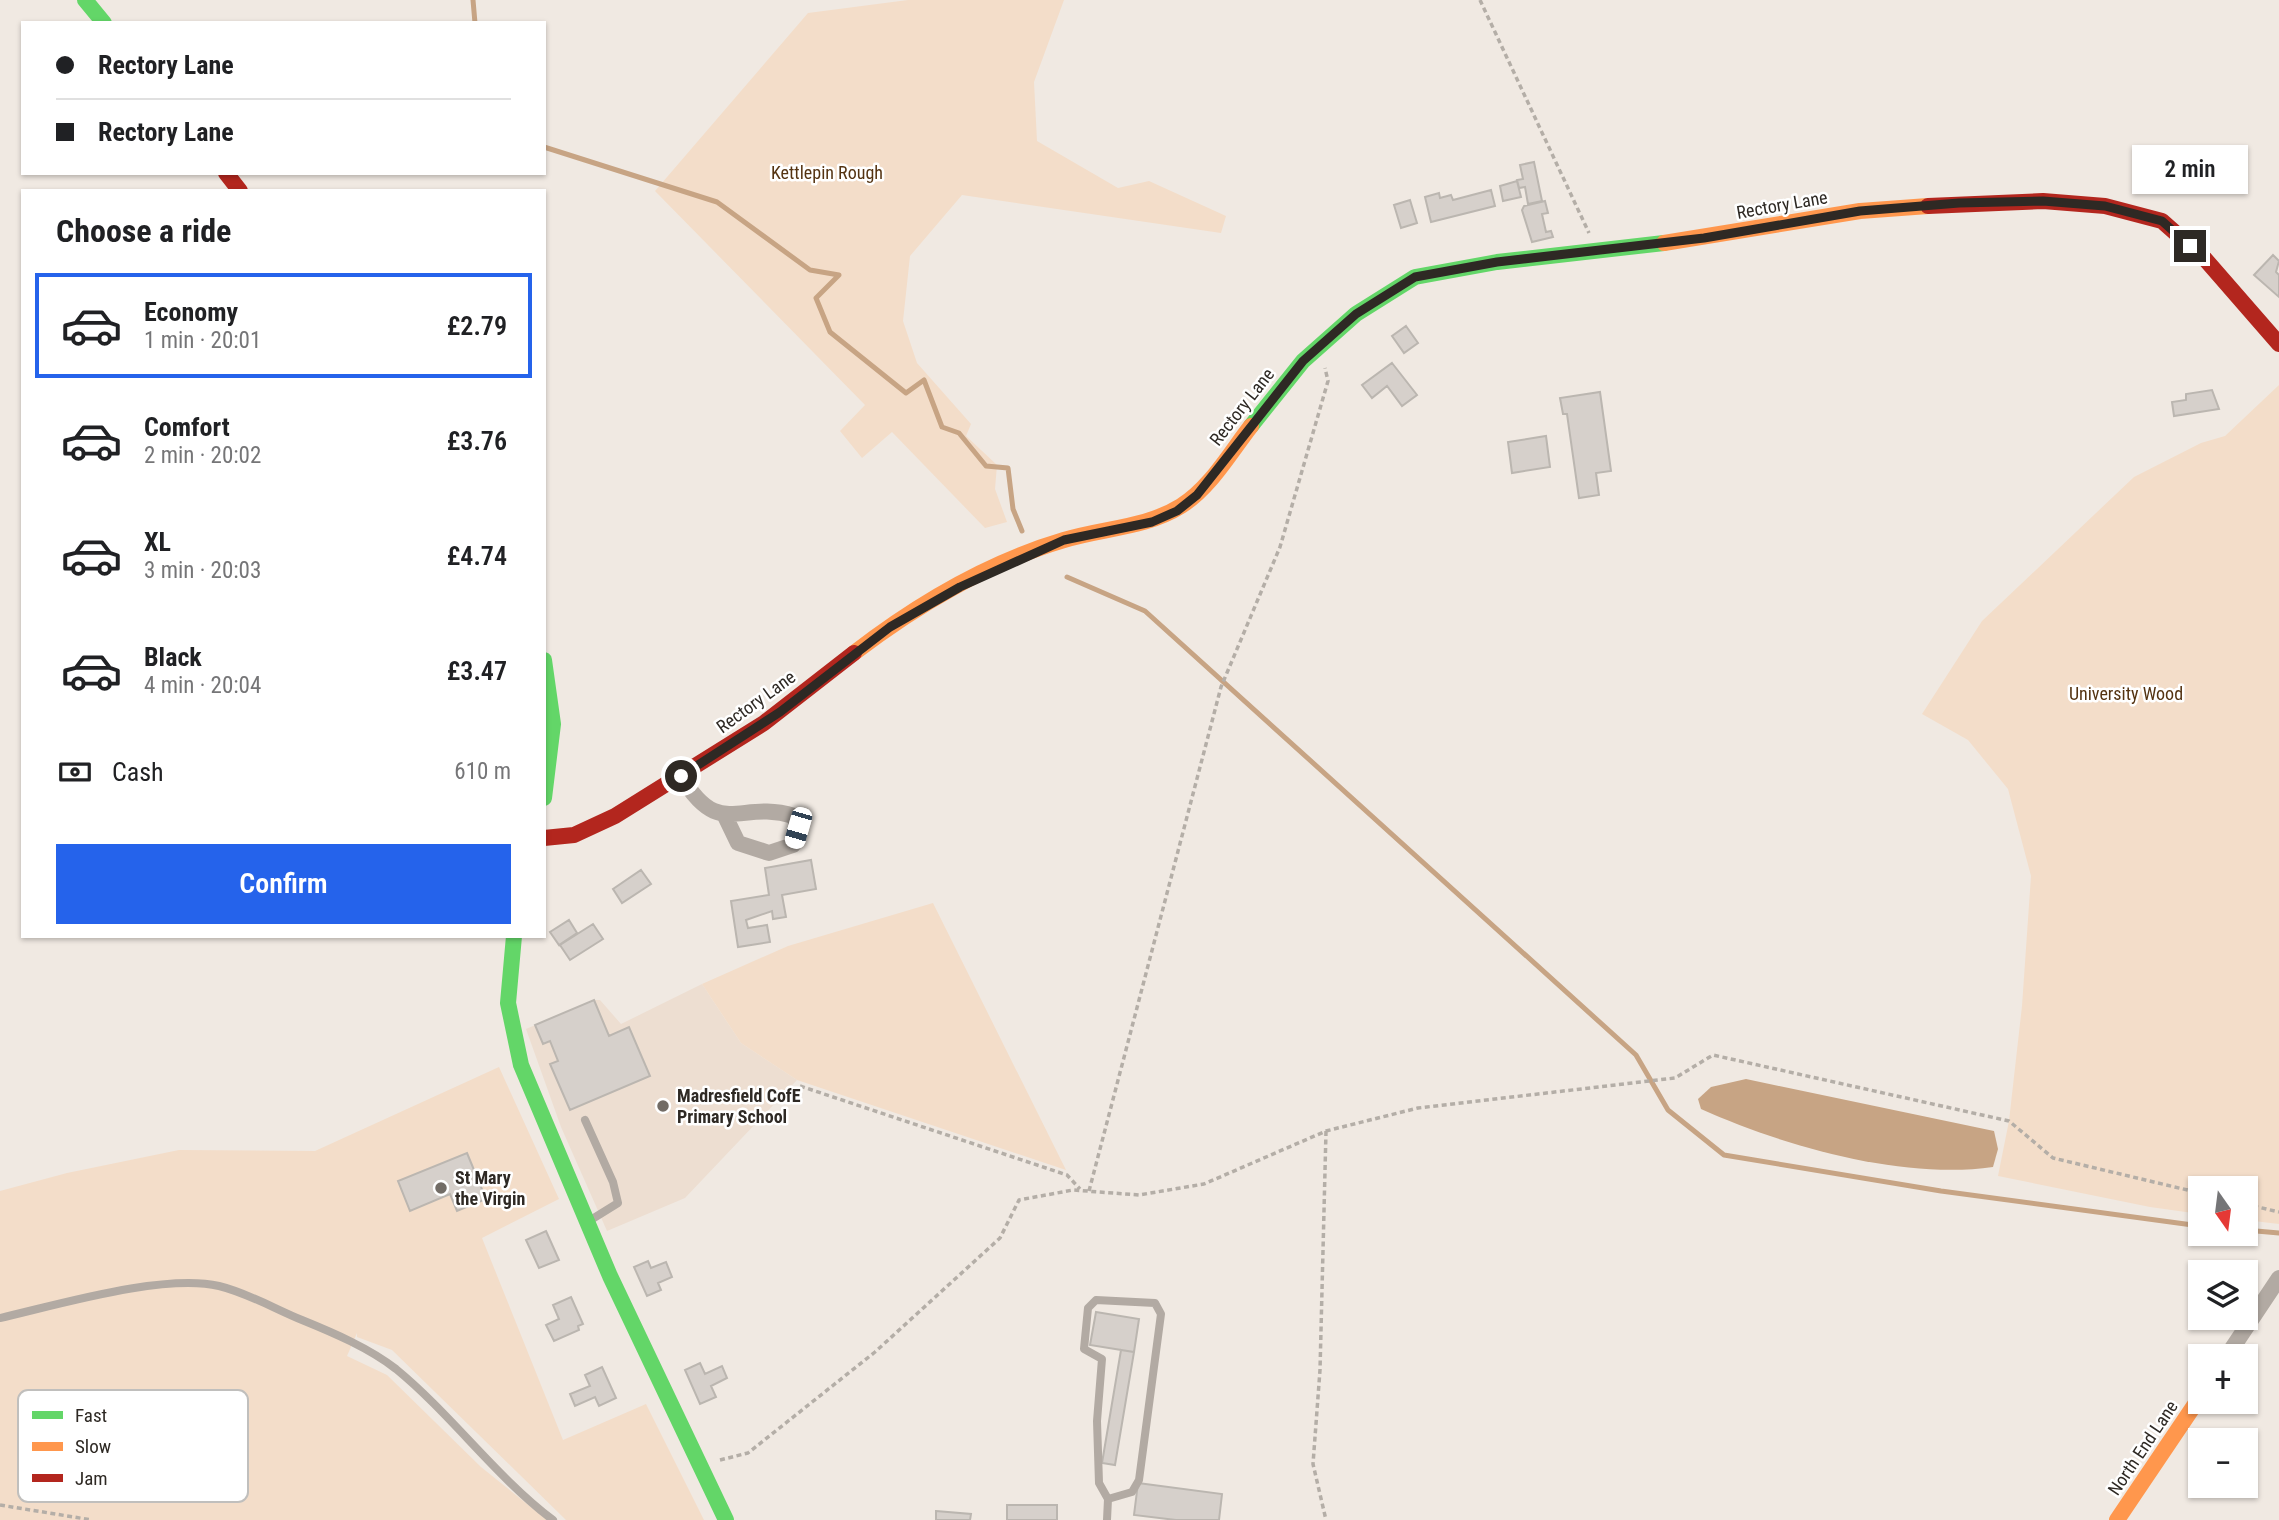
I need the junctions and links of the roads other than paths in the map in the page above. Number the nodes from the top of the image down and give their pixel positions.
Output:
1 (85, 0) edge
2 (102, 21) edge
3 (228, 175) edge
4 (238, 189) edge
5 (2279, 344) edge
6 (546, 674) edge
7 (681, 776) junction
8 (546, 782) edge
9 (725, 816) dead end
10 (546, 838) edge
11 (514, 938) edge
12 (585, 1120) dead end
13 (586, 1222) junction
14 (2279, 1278) edge
15 (0, 1318) edge
16 (2235, 1344) edge
17 (2189, 1414) edge
18 (1108, 1499) junction
19 (553, 1520) edge
20 (726, 1520) edge
21 (1107, 1520) edge
22 (2118, 1520) edge

1 - 2 street
3 - 4 street
5 - 7 street, Rectory Lane
6 - 8 street
7 - 9 street
7 - 10 street, Rectory Lane
11 - 13 street
12 - 13 lane
13 - 20 street
14 - 16 street
15 - 19 lane
17 - 22 street, North End Lane
18 - 18 lane
18 - 21 lane

